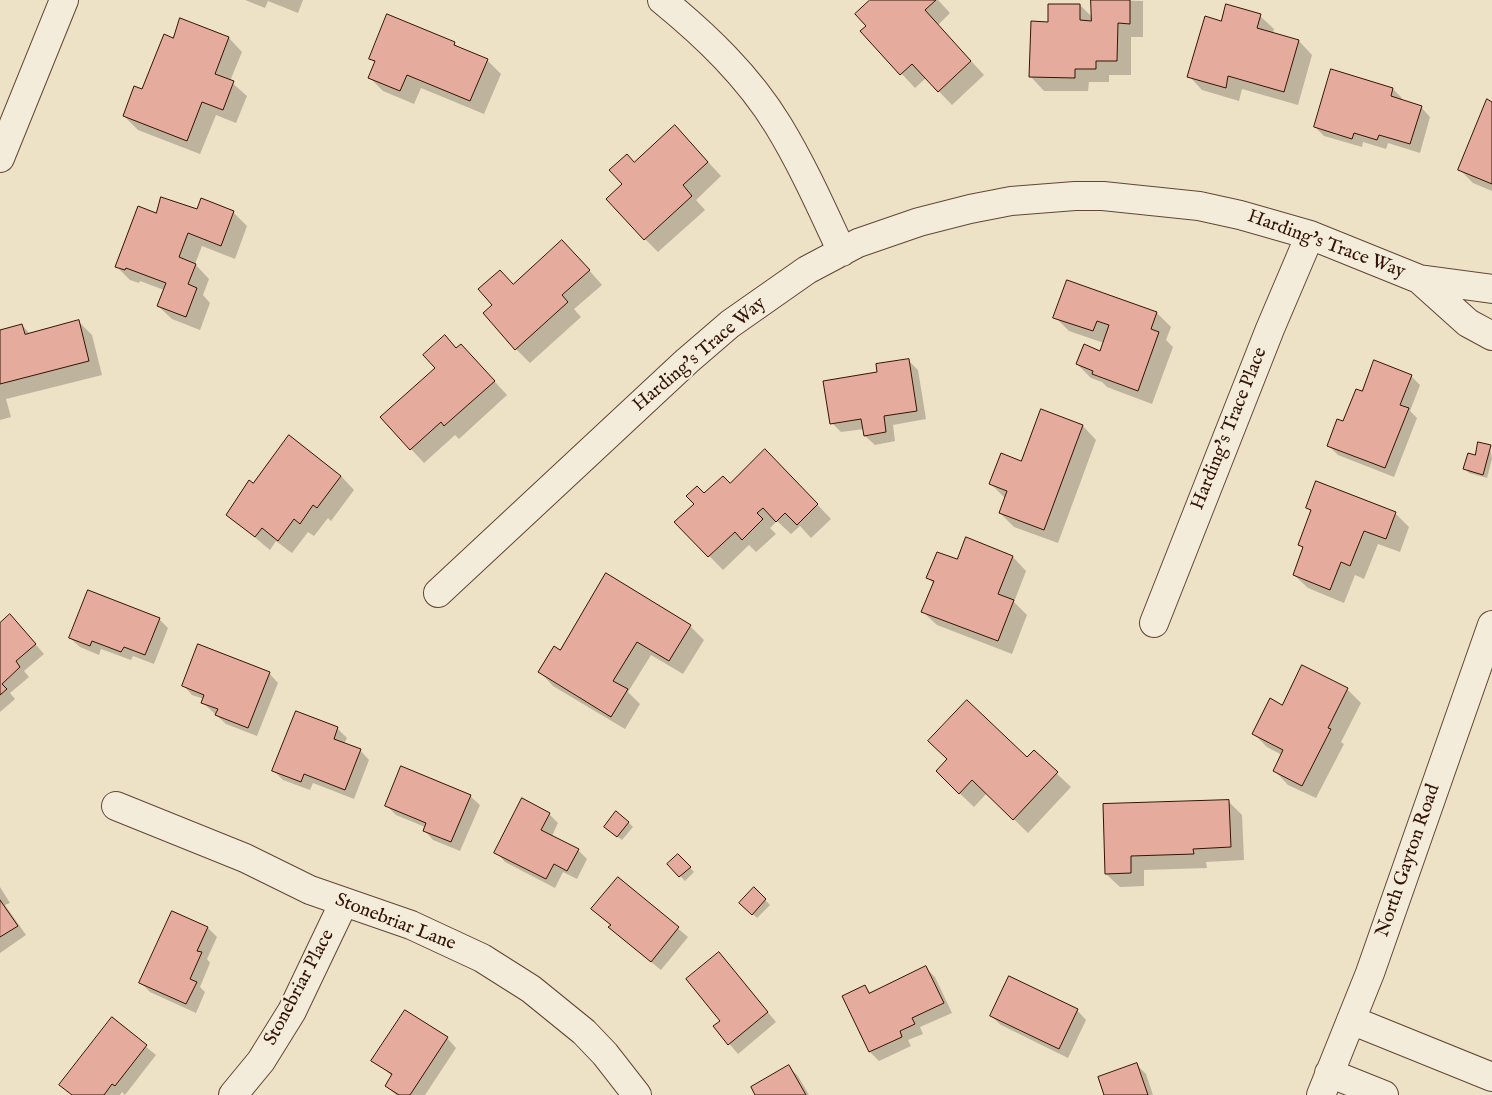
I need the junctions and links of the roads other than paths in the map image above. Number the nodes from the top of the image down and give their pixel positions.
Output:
1 (64, 0) edge
2 (662, 0) edge
3 (0, 158) edge
4 (1310, 235) junction
5 (842, 252) junction
6 (1419, 279) junction
7 (1492, 289) edge
8 (1492, 336) edge
9 (438, 593) dead end
10 (1154, 623) dead end
11 (1492, 625) edge
12 (116, 806) dead end
13 (344, 902) junction
14 (1351, 1020) junction
15 (1492, 1077) edge
16 (1325, 1084) edge
17 (233, 1095) edge
18 (637, 1095) edge
19 (1384, 1095) edge

1 - 3 street
2 - 5 street
4 - 5 street, Harding's Trace Way
4 - 6 street, Harding's Trace Way
4 - 10 street, Harding's Trace Place
5 - 9 street, Harding's Trace Way
6 - 7 street, Harding's Trace Way
6 - 8 street, Harding's Trace Way
11 - 14 street, North Gayton Road
12 - 13 street, Stonebriar Lane
13 - 17 street, Stonebriar Place
13 - 18 street, Stonebriar Lane
14 - 15 street
14 - 16 street, North Gayton Road
16 - 19 street

